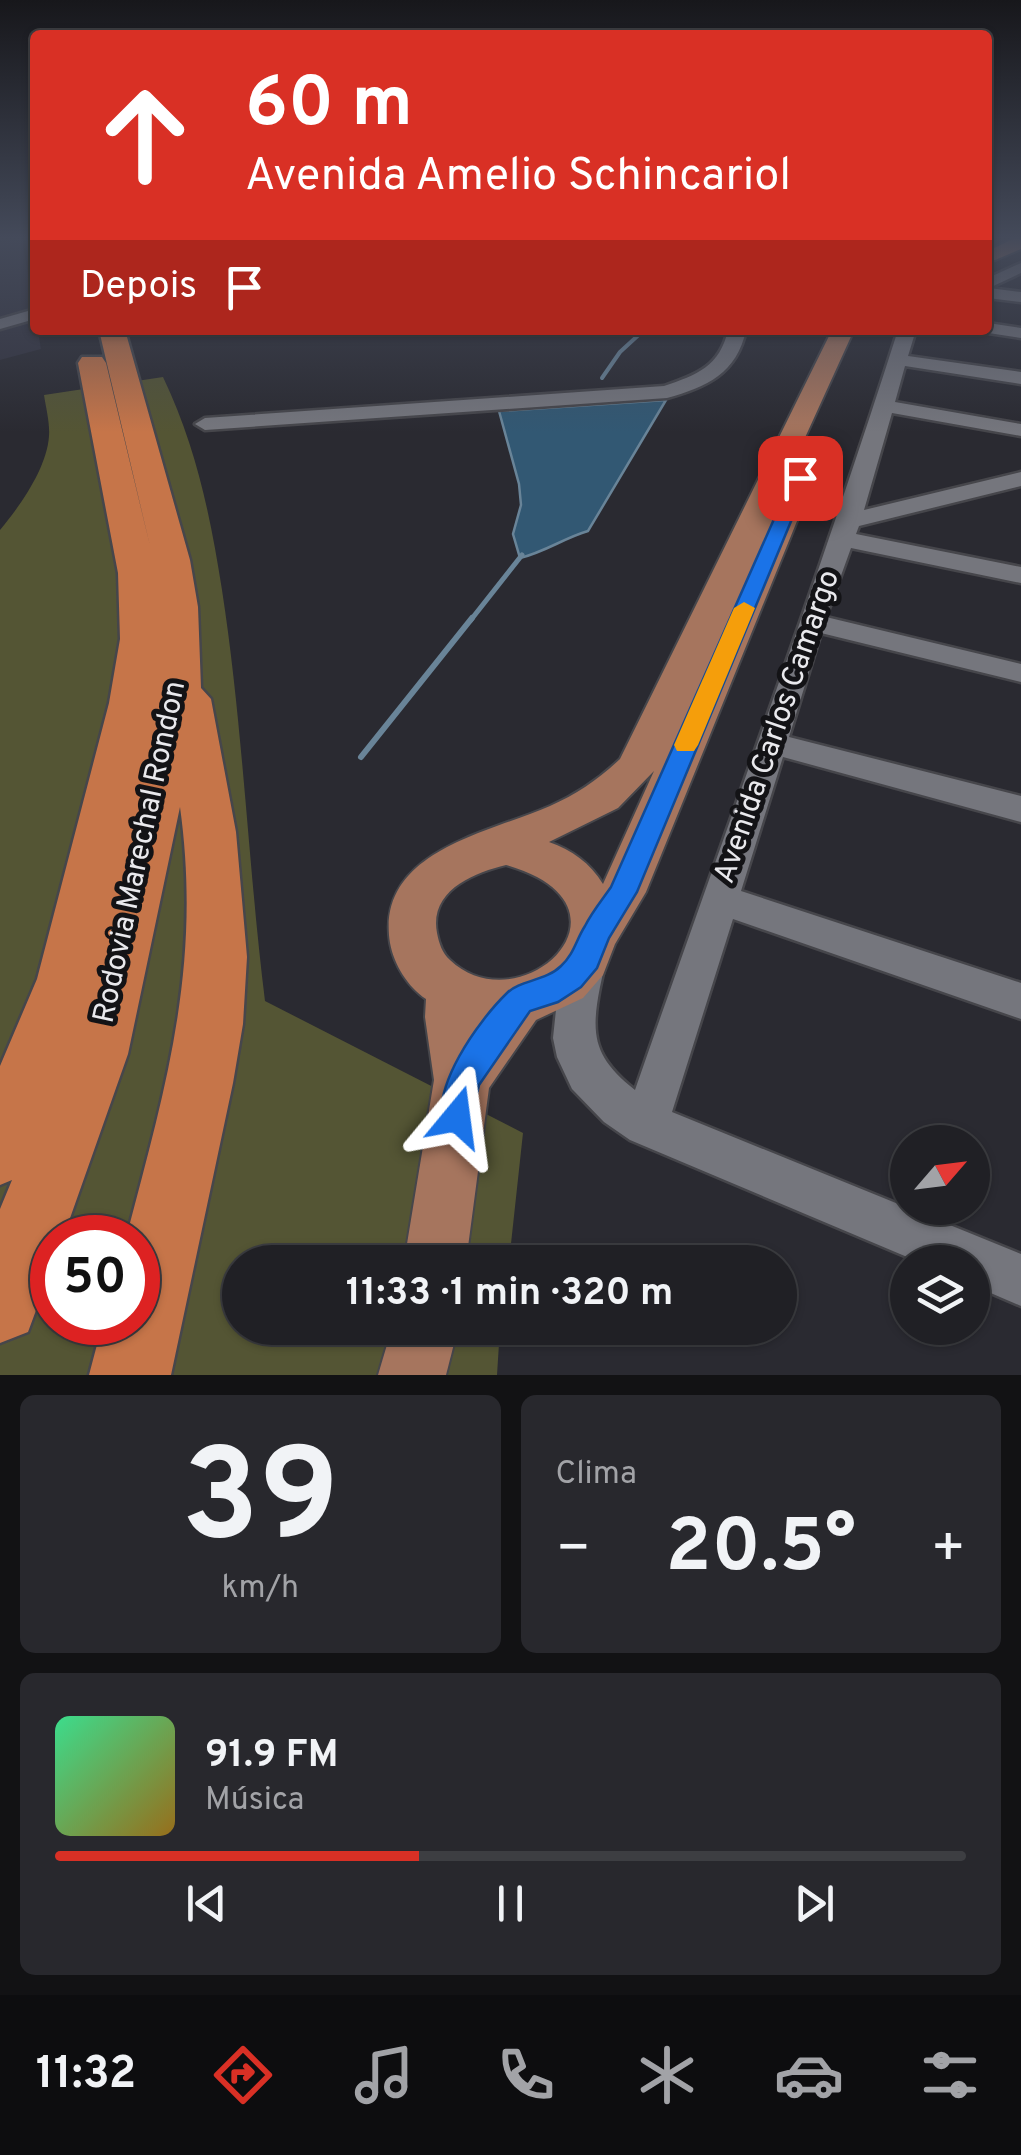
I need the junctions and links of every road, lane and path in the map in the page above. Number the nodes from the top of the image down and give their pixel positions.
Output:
1 (30, 315) edge
2 (0, 322) edge
3 (992, 329) edge
4 (1021, 333) edge
5 (86, 335) edge
6 (113, 335) edge
7 (736, 335) edge
8 (842, 335) edge
9 (863, 335) edge
10 (904, 345) edge
11 (1021, 378) edge
12 (883, 406) junction
13 (205, 424) dead end
14 (1021, 430) edge
15 (1016, 485) edge
16 (846, 530) junction
17 (1021, 575) edge
18 (811, 622) junction
19 (182, 662) junction
20 (1021, 673) edge
21 (771, 742) junction
22 (1021, 809) edge
23 (481, 850) junction
24 (720, 898) junction
25 (591, 946) junction
26 (453, 989) junction
27 (520, 1000) junction
28 (1021, 1001) edge
29 (462, 1080) junction
30 (646, 1124) junction
31 (0, 1150) edge
32 (438, 1245) edge
33 (1021, 1280) edge
34 (0, 1304) edge
35 (130, 1375) edge

1 - 2 street
3 - 4 street
5 - 31 highway, Rodovia Marechal Rondon
6 - 19 highway, Rodovia Marechal Rondon
7 - 13 street
8 - 23 main road
9 - 25 main road
10 - 11 street
10 - 12 street, Avenida Carlos Camargo
12 - 14 street
12 - 16 street, Avenida Carlos Camargo
15 - 16 street
16 - 17 street
16 - 18 street, Avenida Carlos Camargo
18 - 20 street
18 - 21 street, Avenida Carlos Camargo
19 - 34 highway, Rodovia Marechal Rondon
19 - 35 highway
21 - 22 street
21 - 24 street, Avenida Carlos Camargo
23 - 25 main road
23 - 26 main road
24 - 28 street
24 - 30 street, Avenida Carlos Camargo
25 - 27 main road
25 - 30 street
26 - 27 main road
26 - 29 main road
27 - 29 main road
29 - 32 main road
30 - 33 street

